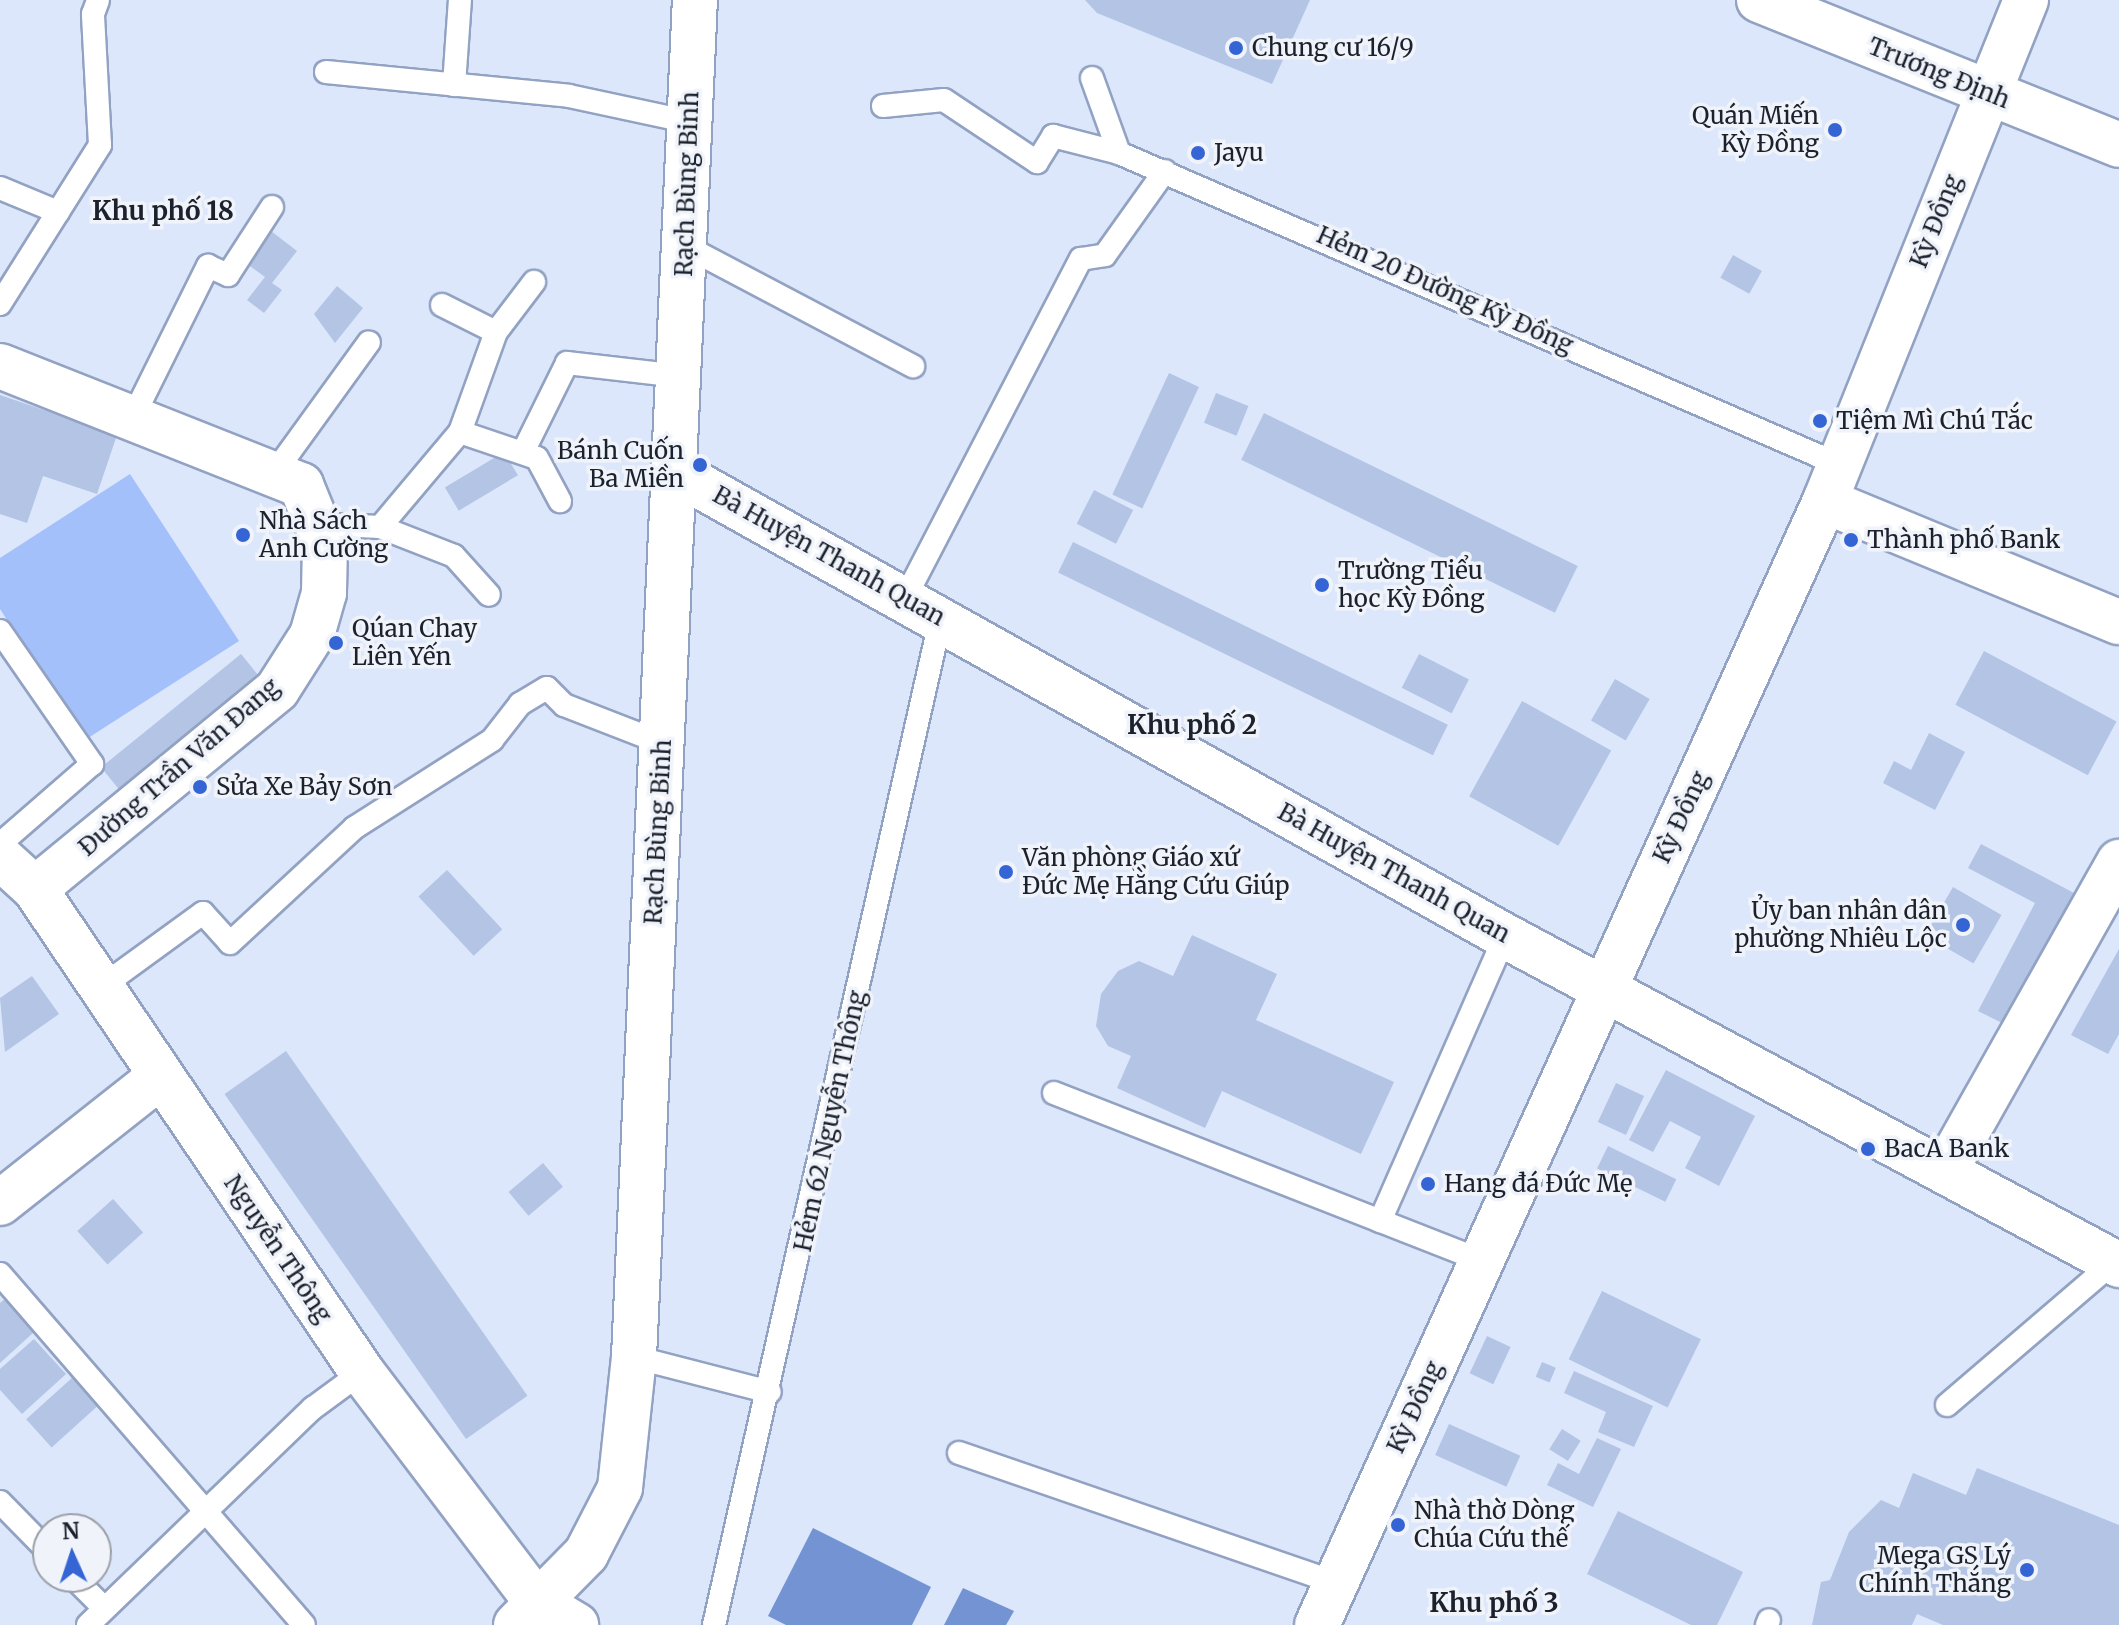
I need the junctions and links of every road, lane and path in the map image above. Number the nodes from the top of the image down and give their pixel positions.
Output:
1 (98, 0) edge
2 (460, 0) edge
3 (695, 0) edge
4 (1759, 0) edge
5 (2026, 0) edge
6 (326, 72) dead end
7 (1092, 78) dead end
8 (454, 85) junction
9 (1988, 92) junction
10 (883, 106) dead end
11 (690, 122) junction
12 (2119, 145) edge
13 (1119, 153) junction
14 (1165, 171) junction
15 (0, 188) edge
16 (272, 207) dead end
17 (58, 212) junction
18 (685, 246) junction
19 (534, 282) dead end
20 (0, 304) edge
21 (442, 305) dead end
22 (496, 332) junction
23 (369, 342) dead end
24 (0, 366) edge
25 (913, 366) dead end
26 (679, 376) junction
27 (133, 417) junction
28 (460, 432) junction
29 (524, 450) junction
30 (275, 472) junction
31 (675, 472) junction
32 (1832, 483) junction
33 (560, 501) dead end
34 (317, 524) junction
35 (380, 527) junction
36 (489, 595) dead end
37 (923, 607) junction
38 (2119, 622) edge
39 (0, 631) edge
40 (662, 743) junction
41 (0, 844) edge
42 (0, 857) edge
43 (2119, 862) edge
44 (35, 889) junction
45 (1505, 936) junction
46 (101, 987) junction
47 (1602, 988) junction
48 (161, 1076) junction
49 (1054, 1093) dead end
50 (1945, 1171) junction
51 (0, 1203) edge
52 (1380, 1221) junction
53 (1483, 1261) junction
54 (2117, 1264) edge
55 (0, 1274) edge
56 (634, 1357) junction
57 (362, 1372) junction
58 (770, 1392) junction
59 (1947, 1405) dead end
60 (959, 1453) dead end
61 (0, 1502) edge
62 (201, 1514) junction
63 (32, 1535) edge
64 (1336, 1583) junction
65 (89, 1593) edge
66 (101, 1605) junction
67 (526, 1613) edge
68 (88, 1625) edge
69 (304, 1625) edge
70 (576, 1625) edge
71 (714, 1625) edge
72 (1317, 1625) edge

1 - 17 lane
2 - 8 lane
3 - 11 street, Rạch Bùng Binh
4 - 9 street, Trương Định
5 - 9 street, Kỳ Ðồng
6 - 8 lane
7 - 13 lane
8 - 11 lane
9 - 12 street, Trương Định
9 - 32 street, Kỳ Ðồng
10 - 13 lane, Hẻm 20 Đường Kỳ Ðồng
11 - 18 street, Rạch Bùng Binh
13 - 14 lane, Hẻm 20 Đường Kỳ Ðồng
14 - 32 lane, Hẻm 20 Đường Kỳ Ðồng
14 - 37 lane, Hẻm 62 Nguyễn Thông
15 - 17 lane
16 - 27 lane
17 - 20 lane
18 - 25 lane
18 - 26 street, Rạch Bùng Binh
19 - 22 lane
21 - 22 lane
22 - 28 lane
23 - 30 lane
24 - 27 street, Đường Trần Văn Đang
26 - 29 lane
26 - 31 street, Rạch Bùng Binh
27 - 30 street, Đường Trần Văn Đang
28 - 29 lane
28 - 35 lane
29 - 33 lane
30 - 34 street, Đường Trần Văn Đang
31 - 37 street, Bà Huyện Thanh Quan
31 - 40 street, Rạch Bùng Binh
32 - 38 street
32 - 47 street, Kỳ Ðồng
34 - 35 lane
34 - 44 street, Đường Trần Văn Đang
35 - 36 lane
37 - 45 street, Bà Huyện Thanh Quan
37 - 58 lane, Hẻm 62 Nguyễn Thông
39 - 41 lane
40 - 46 lane
40 - 56 street, Rạch Bùng Binh
42 - 44 street, Nguyễn Thông
43 - 50 street
44 - 46 street, Nguyễn Thông
45 - 47 street, Bà Huyện Thanh Quan
45 - 52 lane
46 - 48 street, Nguyễn Thông
47 - 50 street, Bà Huyện Thanh Quan
47 - 53 street, Kỳ Ðồng
48 - 51 street
48 - 57 street, Nguyễn Thông
49 - 52 lane
50 - 54 street, Bà Huyện Thanh Quan
52 - 53 lane
53 - 64 street, Kỳ Ðồng
54 - 59 lane
55 - 62 lane
56 - 58 lane
56 - 67 street, Rạch Bùng Binh
57 - 62 lane
57 - 67 street, Nguyễn Thông
58 - 71 lane, Hẻm 62 Nguyễn Thông
60 - 64 lane
61 - 63 lane
62 - 66 lane
62 - 69 lane
64 - 72 street, Kỳ Ðồng
65 - 66 lane
66 - 68 lane
67 - 70 street, Nguyễn Thông

